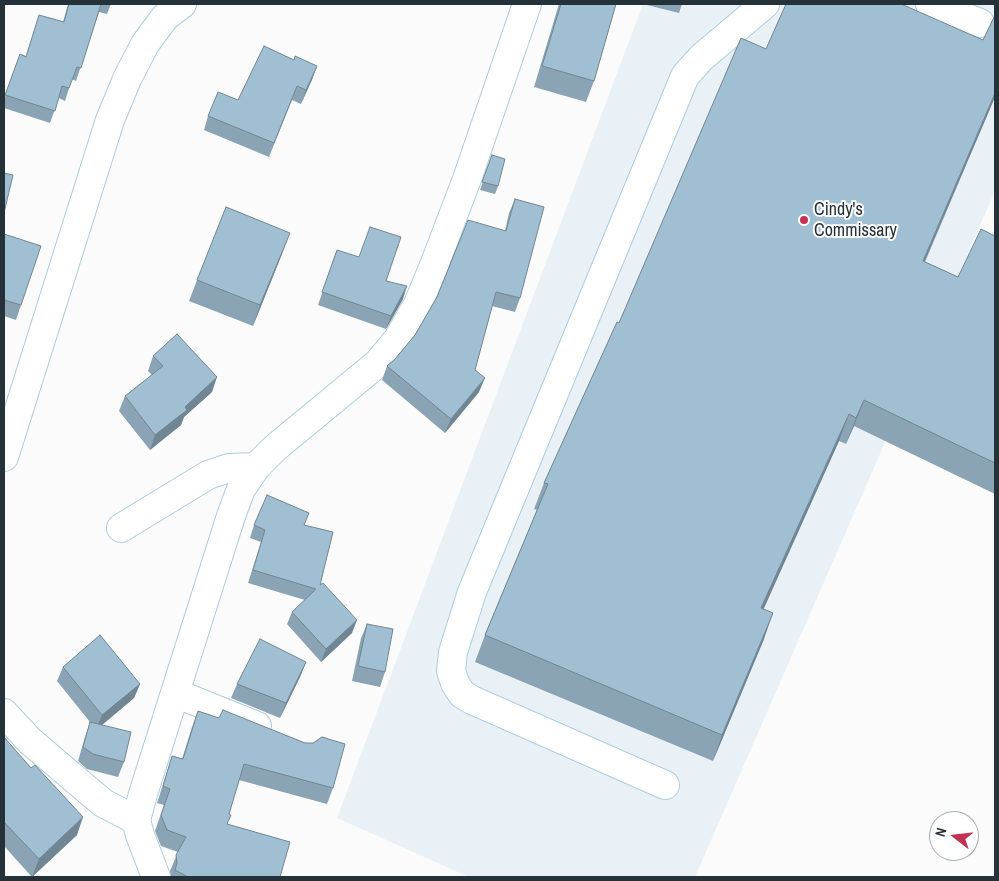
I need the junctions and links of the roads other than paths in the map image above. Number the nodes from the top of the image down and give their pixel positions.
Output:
1 (182, 4) edge
2 (526, 4) edge
3 (765, 4) edge
4 (930, 4) edge
5 (980, 24) dead end
6 (4, 457) edge
7 (256, 467) junction
8 (120, 528) dead end
9 (175, 693) junction
10 (4, 713) edge
11 (276, 733) edge
12 (665, 785) dead end
13 (136, 820) junction
14 (156, 877) edge

1 - 6 street
2 - 7 street
3 - 12 street
4 - 5 street
7 - 8 street
7 - 9 street
9 - 11 street
9 - 13 street
10 - 13 street
13 - 14 street

